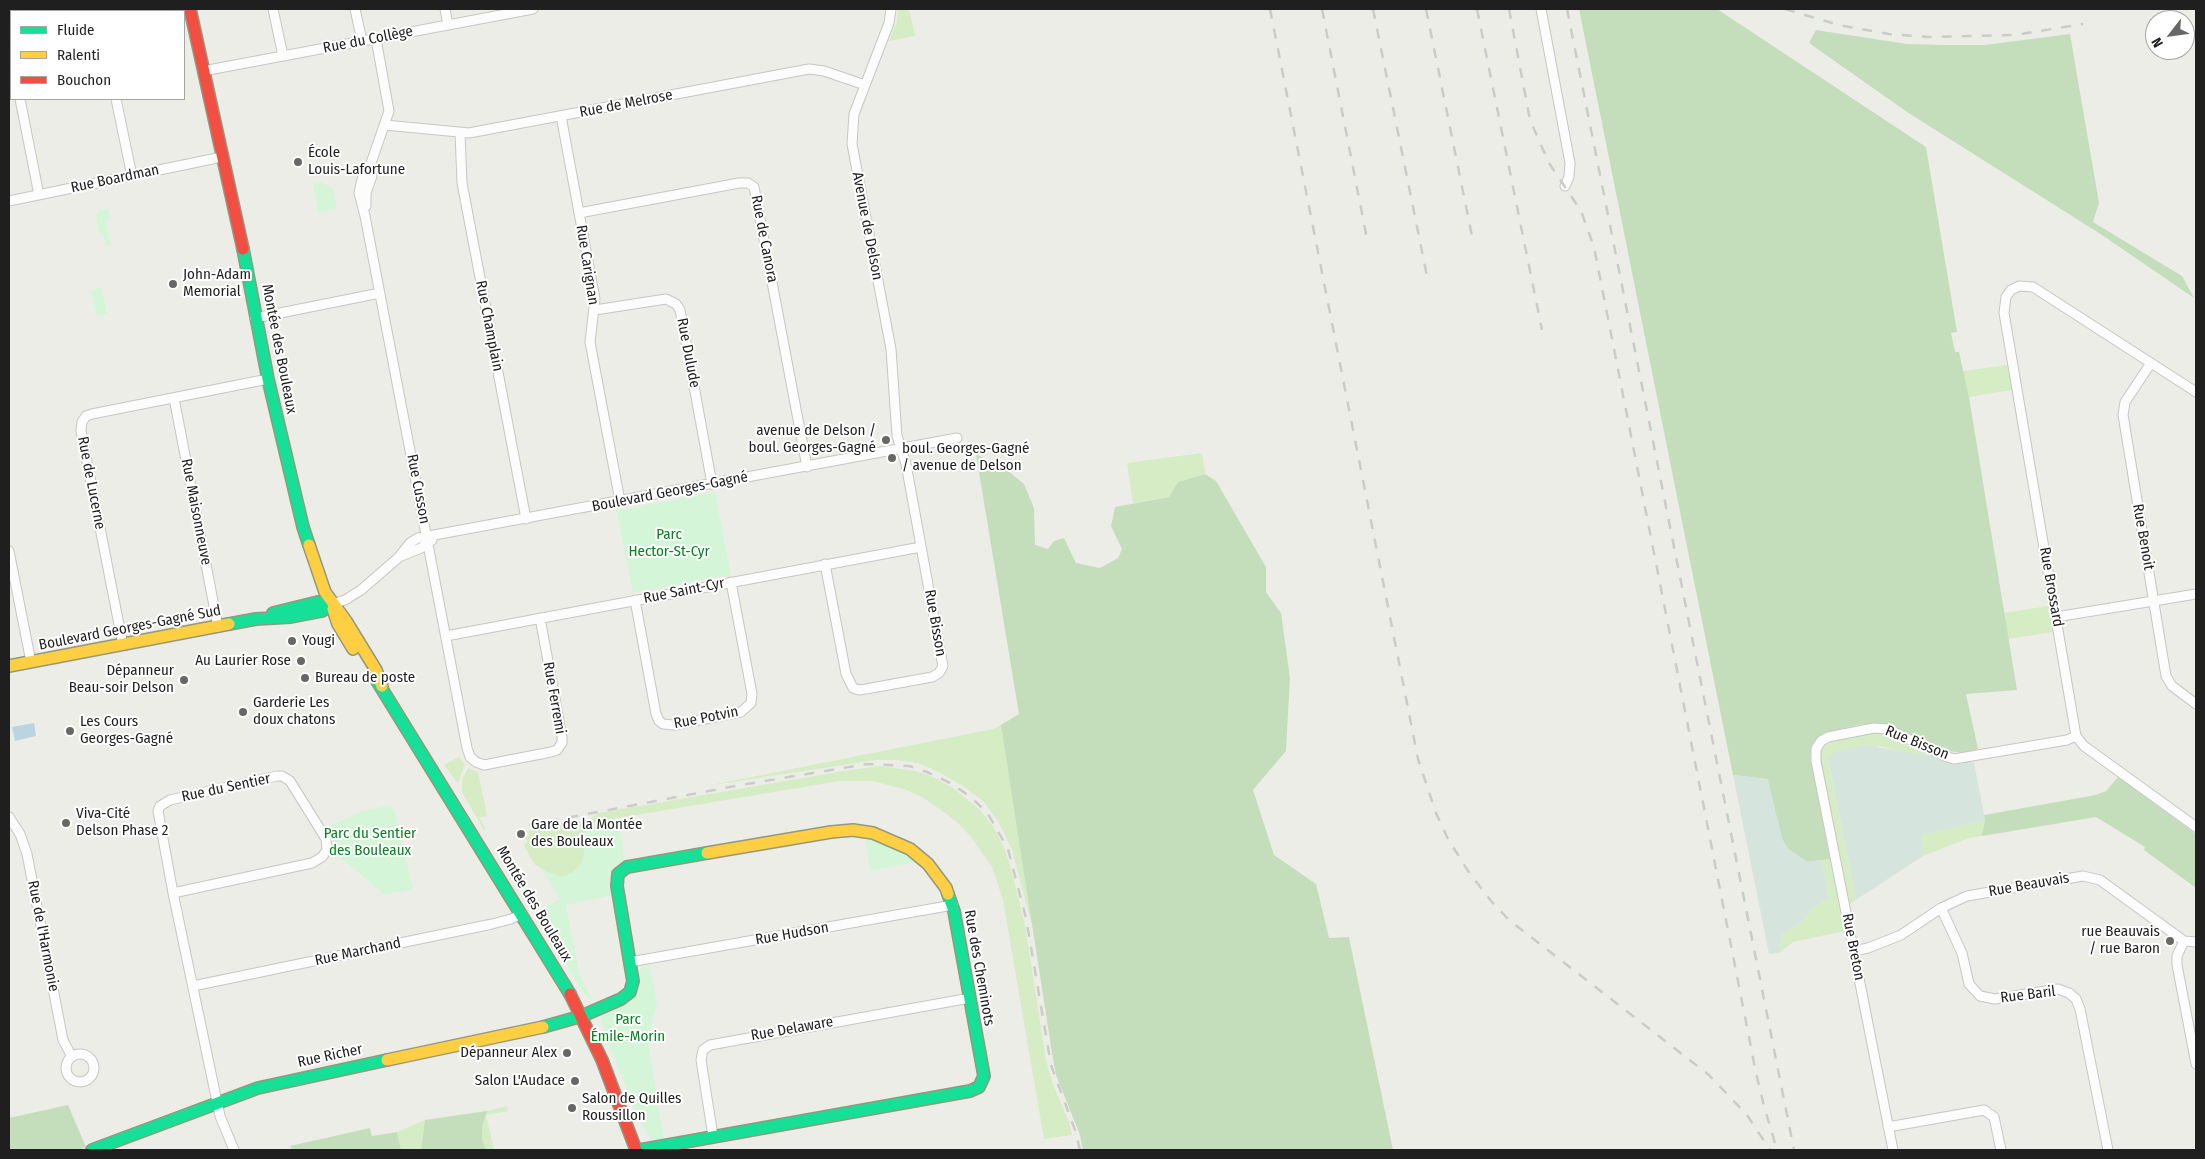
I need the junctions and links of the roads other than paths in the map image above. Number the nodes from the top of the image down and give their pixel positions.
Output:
1 (190, 9) edge
2 (273, 9) edge
3 (355, 9) edge
4 (445, 9) edge
5 (533, 9) edge
6 (891, 9) edge
7 (1541, 9) edge
8 (448, 25) junction
9 (376, 39) junction
10 (362, 41) junction
11 (282, 56) junction
12 (204, 71) junction
13 (865, 85) junction
14 (20, 100) edge
15 (116, 100) edge
16 (561, 116) junction
17 (385, 125) junction
18 (460, 133) junction
19 (222, 157) junction
20 (132, 176) junction
21 (1565, 186) dead end
22 (39, 195) junction
23 (9, 201) edge
24 (579, 213) junction
25 (380, 294) junction
26 (595, 310) junction
27 (255, 318) junction
28 (2151, 364) junction
29 (268, 379) junction
30 (2196, 392) edge
31 (174, 398) junction
32 (957, 438) dead end
33 (901, 449) junction
34 (808, 467) junction
35 (712, 484) junction
36 (620, 501) junction
37 (526, 519) junction
38 (428, 540) junction
39 (921, 547) junction
40 (9, 550) edge
41 (825, 564) junction
42 (731, 582) junction
43 (2196, 594) edge
44 (635, 600) junction
45 (2154, 601) junction
46 (332, 604) junction
47 (2056, 617) junction
48 (540, 618) junction
49 (218, 627) junction
50 (446, 636) junction
51 (123, 645) junction
52 (31, 662) junction
53 (9, 666) edge
54 (2196, 704) edge
55 (2076, 736) junction
56 (1818, 745) joint
57 (472, 760) joint
58 (9, 817) edge
59 (2196, 828) edge
60 (173, 893) junction
61 (953, 905) junction
62 (1941, 908) junction
63 (522, 914) junction
64 (2184, 942) junction
65 (2196, 942) edge
66 (1854, 950) junction
67 (630, 962) junction
68 (193, 986) junction
69 (970, 998) junction
70 (582, 1016) junction
71 (72, 1056) dead end
72 (2196, 1064) edge
73 (218, 1102) junction
74 (1888, 1127) junction
75 (714, 1136) junction
76 (92, 1150) edge
77 (234, 1150) edge
78 (636, 1150) edge
79 (640, 1150) edge
80 (1893, 1150) edge
81 (2001, 1150) edge
82 (2108, 1150) edge

1 - 12 street, Montée des Bouleaux
2 - 11 street
3 - 10 street
4 - 8 street
5 - 8 street, Rue du Collège
6 - 13 street, Avenue de Delson
7 - 21 street
8 - 9 street, Rue du Collège
9 - 10 street, Rue du Collège
9 - 17 street, Rue Cusson
10 - 11 street, Rue du Collège
11 - 12 street, Rue du Collège
12 - 19 street, Montée des Bouleaux
13 - 16 street, Rue de Melrose
13 - 33 street, Avenue de Delson
14 - 22 street
15 - 20 street
16 - 18 street, Rue de Melrose
16 - 24 street, Rue Carignan
17 - 18 street, Rue de Melrose
17 - 25 street, Rue Cusson
18 - 37 street, Rue Champlain
19 - 20 street, Rue Boardman
19 - 27 street, Montée des Bouleaux
20 - 22 street, Rue Boardman
22 - 23 street, Rue Boardman
24 - 26 street, Rue Carignan
24 - 34 street, Rue de Canora
25 - 27 street
25 - 38 street, Rue Cusson
26 - 35 street, Rue Dulude
26 - 36 street, Rue Carignan
27 - 29 street, Montée des Bouleaux
28 - 30 street
28 - 45 street, Rue Benoit
28 - 47 street, Rue Brossard
29 - 31 street, Rue de Lucerne
29 - 46 street, Montée des Bouleaux
31 - 49 street, Rue Maisonneuve
31 - 51 street, Rue de Lucerne
32 - 33 street, Boulevard Georges-Gagné
33 - 34 street, Boulevard Georges-Gagné
33 - 39 street, Rue Bisson
34 - 35 street, Boulevard Georges-Gagné
35 - 36 street, Boulevard Georges-Gagné
36 - 37 street, Boulevard Georges-Gagné
37 - 38 street, Boulevard Georges-Gagné
38 - 46 street, Boulevard Georges-Gagné
38 - 50 street, Rue Cusson
39 - 41 street, Rue Saint-Cyr
39 - 41 street, Rue Bisson
40 - 52 street
41 - 42 street, Rue Saint-Cyr
42 - 44 street, Rue Saint-Cyr
42 - 44 street, Rue Potvin
43 - 45 street
44 - 48 street, Rue Saint-Cyr
45 - 47 street
45 - 54 street, Rue Benoit
46 - 49 street, Boulevard Georges-Gagné Sud
46 - 63 street, Montée des Bouleaux
47 - 55 street, Rue Brossard
48 - 50 street, Rue Saint-Cyr
48 - 57 street, Rue Ferremi
49 - 51 street, Boulevard Georges-Gagné Sud
50 - 57 street, Rue Cusson
51 - 52 street, Boulevard Georges-Gagné Sud
52 - 53 street, Boulevard Georges-Gagné Sud
55 - 56 street, Rue Bisson
55 - 59 street
56 - 66 street, Rue Breton
58 - 71 street, Rue de l'Harmonie
60 - 60 street, Rue du Sentier
60 - 68 street, Rue du Sentier
61 - 67 street, Rue Hudson
61 - 67 street, Rue des Cheminots
61 - 69 street, Rue des Cheminots
62 - 64 street, Rue Beauvais
62 - 66 street, Rue Beauvais
62 - 82 street, Rue Baril
63 - 68 street, Rue Marchand
63 - 70 street, Montée des Bouleaux
64 - 65 street
64 - 72 street
66 - 74 street, Rue Breton
67 - 70 street, Rue des Cheminots
68 - 73 street, Rue du Sentier
69 - 75 street, Rue Delaware
69 - 75 street, Rue des Cheminots
70 - 73 street, Rue Richer
70 - 78 street, Montée des Bouleaux
73 - 76 street, Rue Richer
73 - 77 street, Rue du Sentier
74 - 80 street, Rue Breton
74 - 81 street
75 - 79 street, Rue des Cheminots

